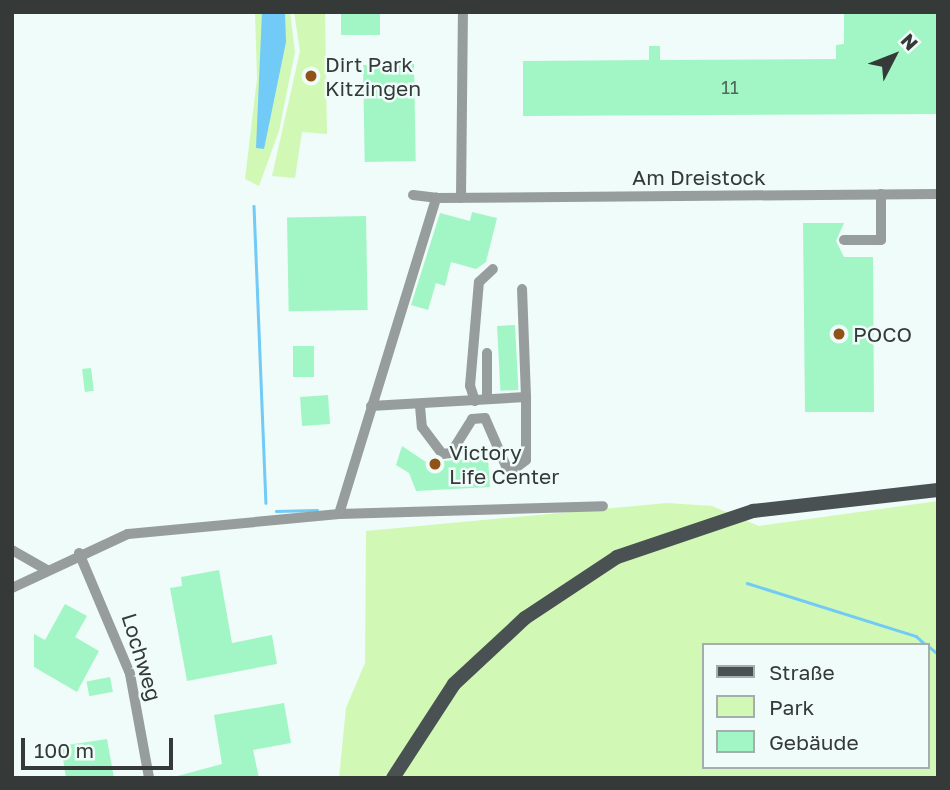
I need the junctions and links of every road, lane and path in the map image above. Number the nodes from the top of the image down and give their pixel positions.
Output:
1 (463, 12) edge
2 (881, 194) junction
3 (938, 194) edge
4 (413, 195) dead end
5 (436, 198) junction
6 (461, 198) junction
7 (844, 240) dead end
8 (493, 269) dead end
9 (522, 289) dead end
10 (487, 353) dead end
11 (526, 397) junction
12 (487, 399) junction
13 (475, 401) junction
14 (371, 406) junction
15 (420, 406) junction
16 (938, 490) edge
17 (603, 506) dead end
18 (339, 514) junction
19 (12, 550) edge
20 (79, 553) junction
21 (47, 570) junction
22 (12, 588) edge
23 (149, 778) edge
24 (393, 778) edge

1 - 6 street
2 - 3 street, Am Dreistock
2 - 6 street, Am Dreistock
2 - 7 street
4 - 5 street, Am Dreistock
5 - 6 street, Am Dreistock
5 - 14 street
8 - 13 street
9 - 11 street
10 - 12 street
11 - 12 street
11 - 15 street
12 - 13 street
13 - 15 street
14 - 15 street
14 - 18 street
16 - 24 main road
17 - 18 street
18 - 20 street
19 - 21 street
20 - 21 street
20 - 23 street, Lochweg
21 - 22 street

